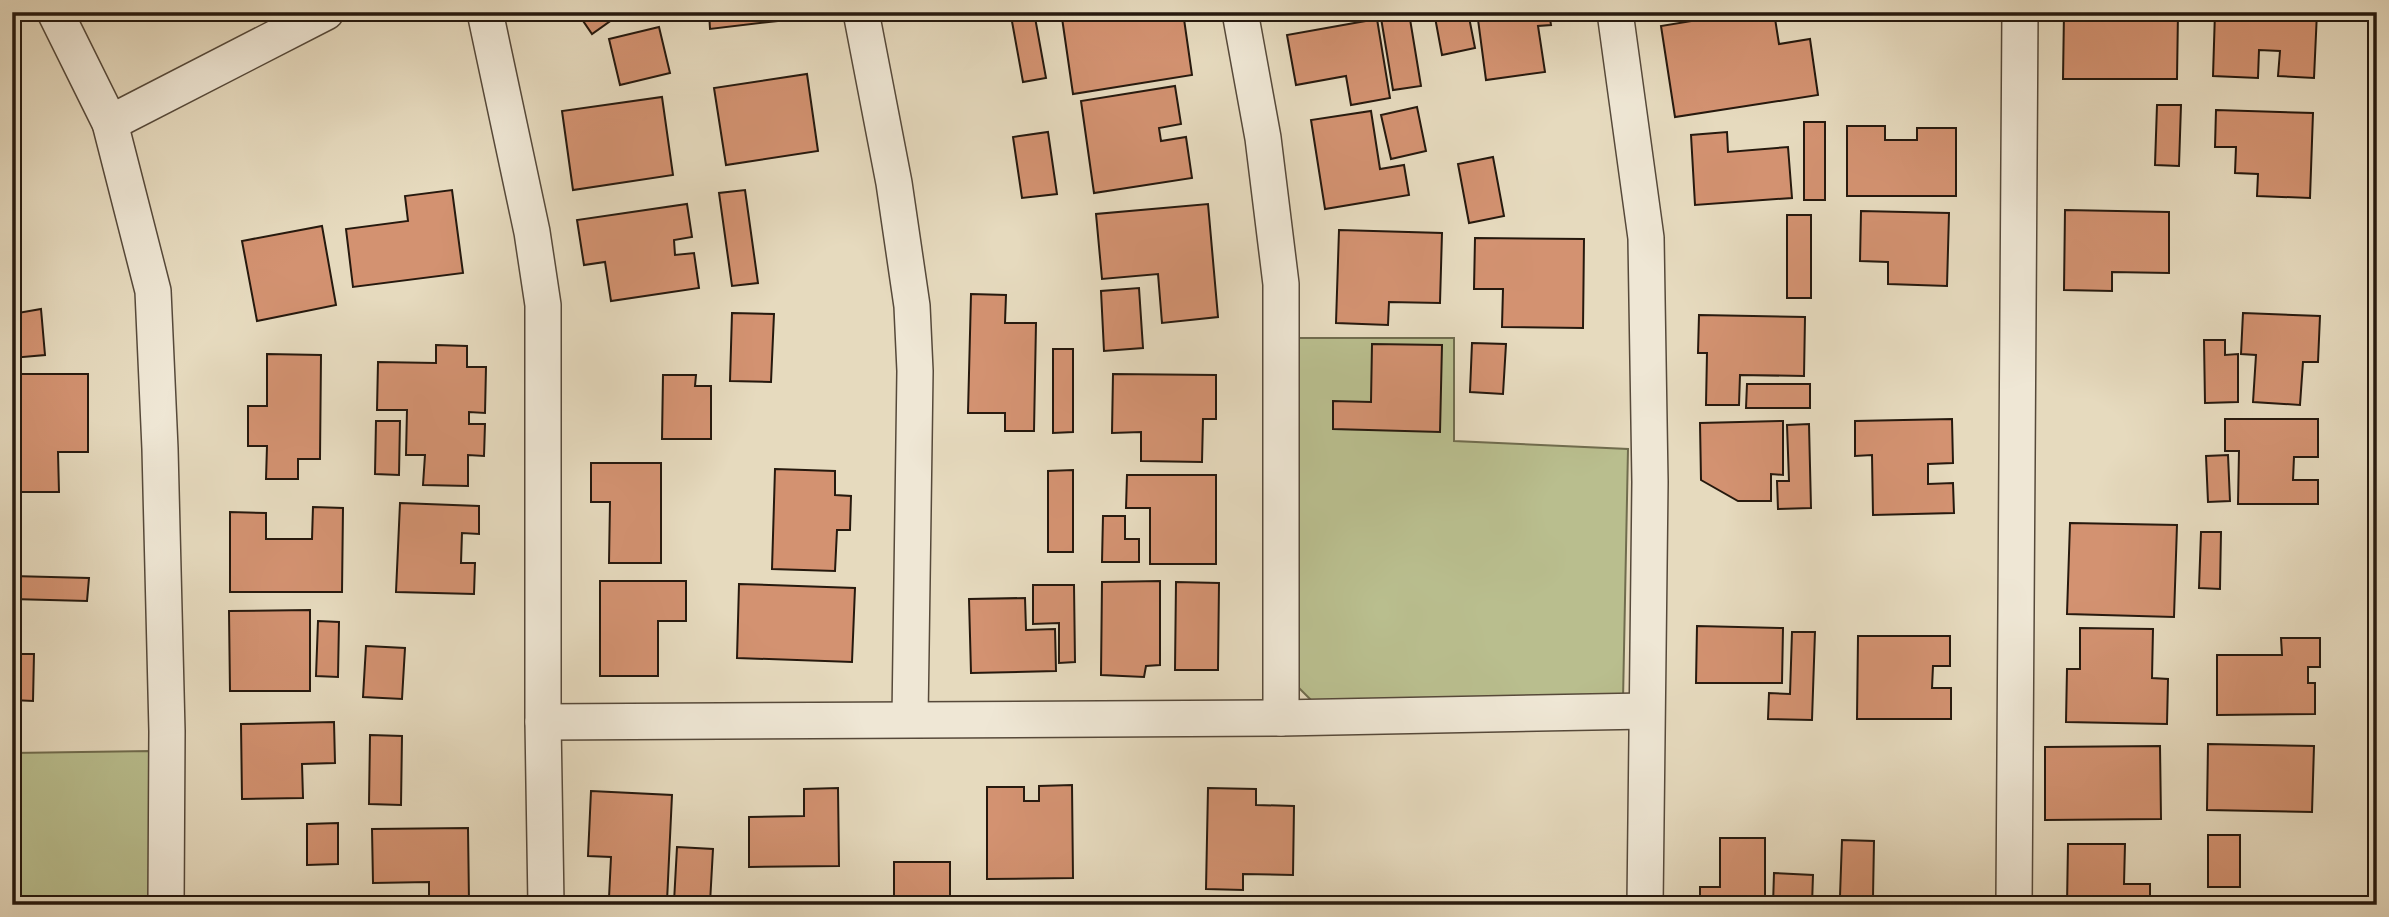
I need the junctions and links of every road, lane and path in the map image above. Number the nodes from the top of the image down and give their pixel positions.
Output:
1 (55, 12) edge
2 (326, 12) edge
3 (485, 12) edge
4 (862, 12) edge
5 (1240, 12) edge
6 (1615, 12) edge
7 (2020, 12) edge
8 (110, 123) junction
9 (1646, 710) junction
10 (1281, 718) junction
11 (910, 719) junction
12 (543, 722) junction
13 (166, 905) edge
14 (547, 905) edge
15 (1645, 905) edge
16 (2014, 905) edge

1 - 8 street
2 - 8 street
3 - 12 street
4 - 11 street
5 - 10 street
6 - 9 street
7 - 16 street
8 - 13 street
9 - 10 street
9 - 15 street
10 - 11 street
11 - 12 street
12 - 14 street

